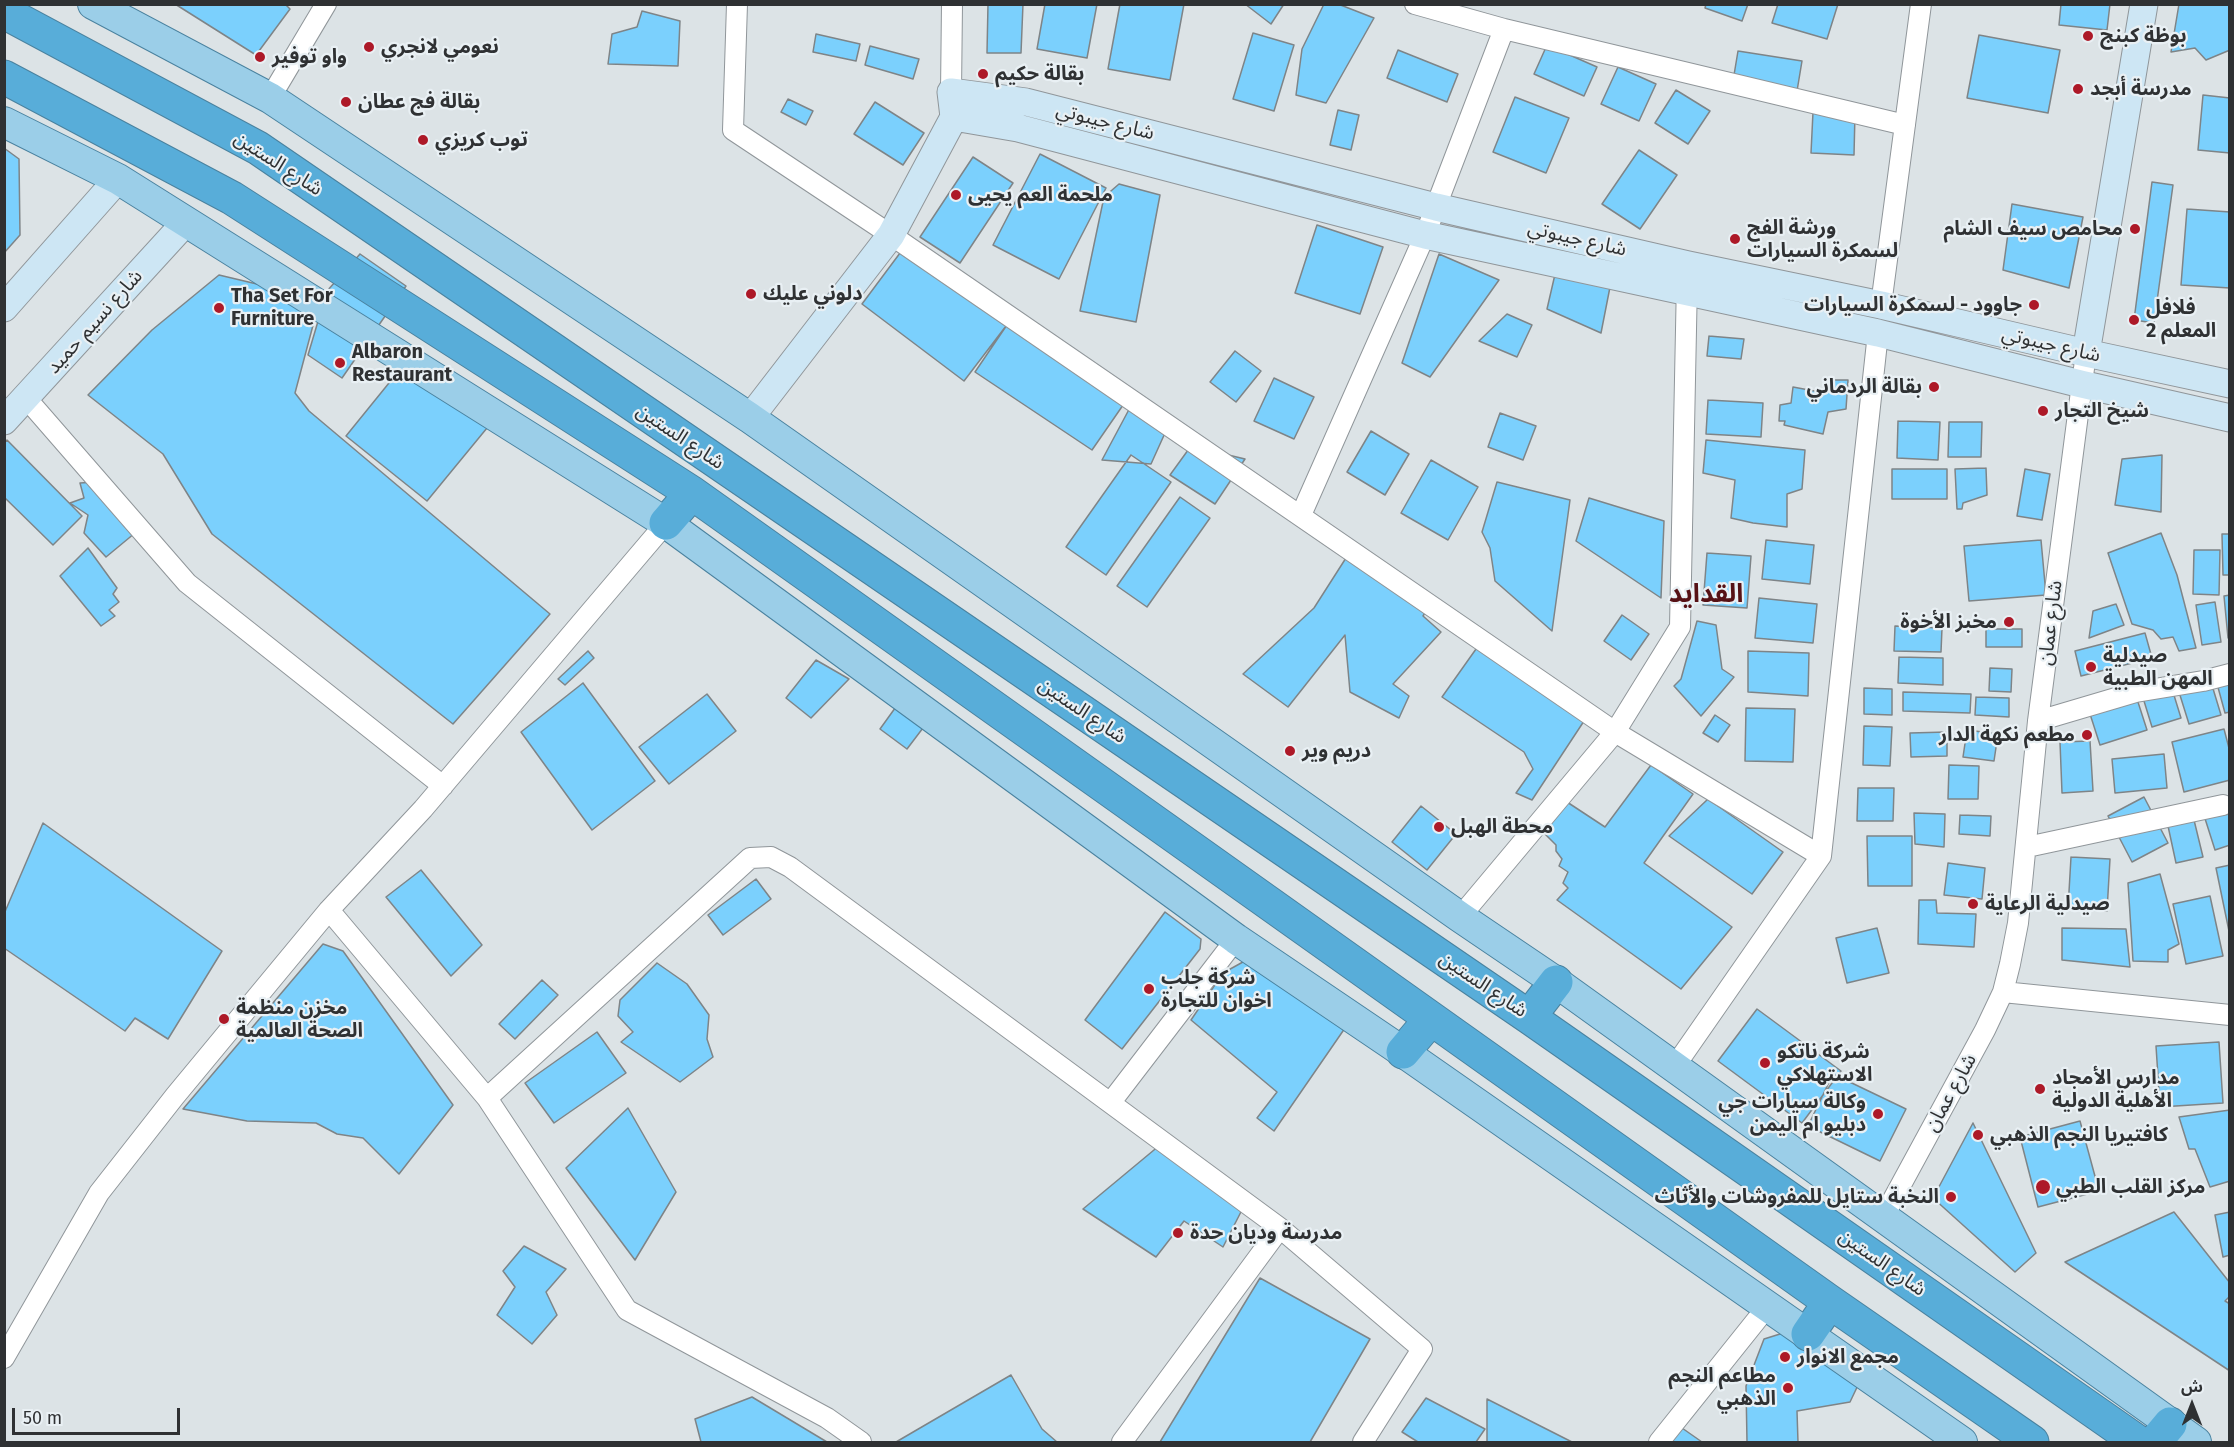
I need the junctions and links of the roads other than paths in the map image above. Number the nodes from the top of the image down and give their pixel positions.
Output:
1 (93, 4) edge
2 (326, 4) edge
3 (736, 4) edge
4 (952, 4) edge
5 (1415, 4) edge
6 (1921, 4) edge
7 (2144, 4) edge
8 (4, 12) edge
9 (1504, 29) junction
10 (4, 77) edge
11 (270, 98) junction
12 (953, 104) junction
13 (4, 122) edge
14 (1905, 125) junction
15 (118, 179) junction
16 (1436, 207) junction
17 (185, 223) junction
18 (891, 235) junction
19 (1425, 235) junction
20 (1688, 265) junction
21 (1686, 291) junction
22 (1881, 305) junction
23 (4, 308) edge
24 (1878, 333) junction
25 (2086, 353) junction
26 (2081, 384) junction
27 (2229, 384) edge
28 (26, 398) junction
29 (750, 418) junction
30 (2229, 418) edge
31 (4, 421) edge
32 (692, 493) junction
33 (1301, 515) junction
34 (666, 523) junction
35 (2229, 674) edge
36 (2038, 721) junction
37 (1615, 732) junction
38 (443, 786) junction
39 (2223, 805) dead end
40 (2027, 848) junction
41 (1821, 856) junction
42 (329, 910) junction
43 (1460, 917) junction
44 (1236, 939) junction
45 (1556, 982) junction
46 (2002, 992) junction
47 (2229, 1015) edge
48 (1529, 1017) junction
49 (1431, 1018) junction
50 (1404, 1052) junction
51 (1675, 1066) junction
52 (487, 1098) junction
53 (1111, 1102) junction
54 (1884, 1216) junction
55 (1280, 1228) junction
56 (1830, 1302) junction
57 (1767, 1307) junction
58 (1808, 1334) junction
59 (4, 1358) edge
60 (2163, 1433) edge
61 (861, 1443) edge
62 (1122, 1443) edge
63 (1363, 1443) edge
64 (1659, 1443) edge
65 (1962, 1443) edge
66 (2032, 1443) edge
67 (2138, 1443) edge
68 (2196, 1443) edge

1 - 11 main road, شارع الستين
2 - 11 street
3 - 18 street
4 - 12 street
5 - 9 street
6 - 14 street
7 - 25 street, شارع عمان
8 - 48 highway, شارع الستين
9 - 14 street
9 - 16 street
10 - 32 highway, شارع الستين
11 - 29 main road, شارع الستين
12 - 16 street, شارع جيبوتي
12 - 18 street
12 - 19 street, شارع جيبوتي
13 - 15 main road
14 - 22 street
15 - 17 main road
15 - 23 street
16 - 19 street
16 - 20 street, شارع جيبوتي
17 - 28 street, شارع نسيم حميد
17 - 34 main road
18 - 29 street
18 - 33 street
19 - 21 street, شارع جيبوتي
19 - 33 street
20 - 21 street
20 - 22 street, شارع جيبوتي
21 - 24 street, شارع جيبوتي
21 - 37 street
22 - 24 street
22 - 25 street, شارع جيبوتي
24 - 26 street, شارع جيبوتي
24 - 41 street
25 - 26 street, شارع عمان
25 - 27 street, شارع جيبوتي
26 - 30 street, شارع جيبوتي
26 - 36 street, شارع عمان
28 - 31 street, شارع نسيم حميد
28 - 38 street
29 - 43 main road, شارع الستين
32 - 34 highway
32 - 49 highway, شارع الستين
33 - 37 street
34 - 38 street
34 - 44 main road
35 - 36 street
36 - 40 street, شارع عمان
37 - 41 street
37 - 43 street
38 - 42 street
39 - 40 street
40 - 46 street, شارع عمان
41 - 51 street
42 - 52 street
42 - 59 street
43 - 45 main road, شارع الستين
44 - 50 main road
44 - 53 street
45 - 48 highway
45 - 51 main road, شارع الستين
46 - 47 street
46 - 54 street, شارع عمان
48 - 67 highway, شارع الستين
49 - 50 highway
49 - 56 highway, شارع الستين
50 - 57 main road
51 - 54 main road, شارع الستين
52 - 53 street
52 - 61 street
53 - 55 street
54 - 60 main road, شارع الستين
55 - 62 street
55 - 63 street
56 - 58 highway
56 - 66 highway, شارع الستين
57 - 58 main road
57 - 64 street
58 - 65 main road
60 - 68 main road, شارع الستين

